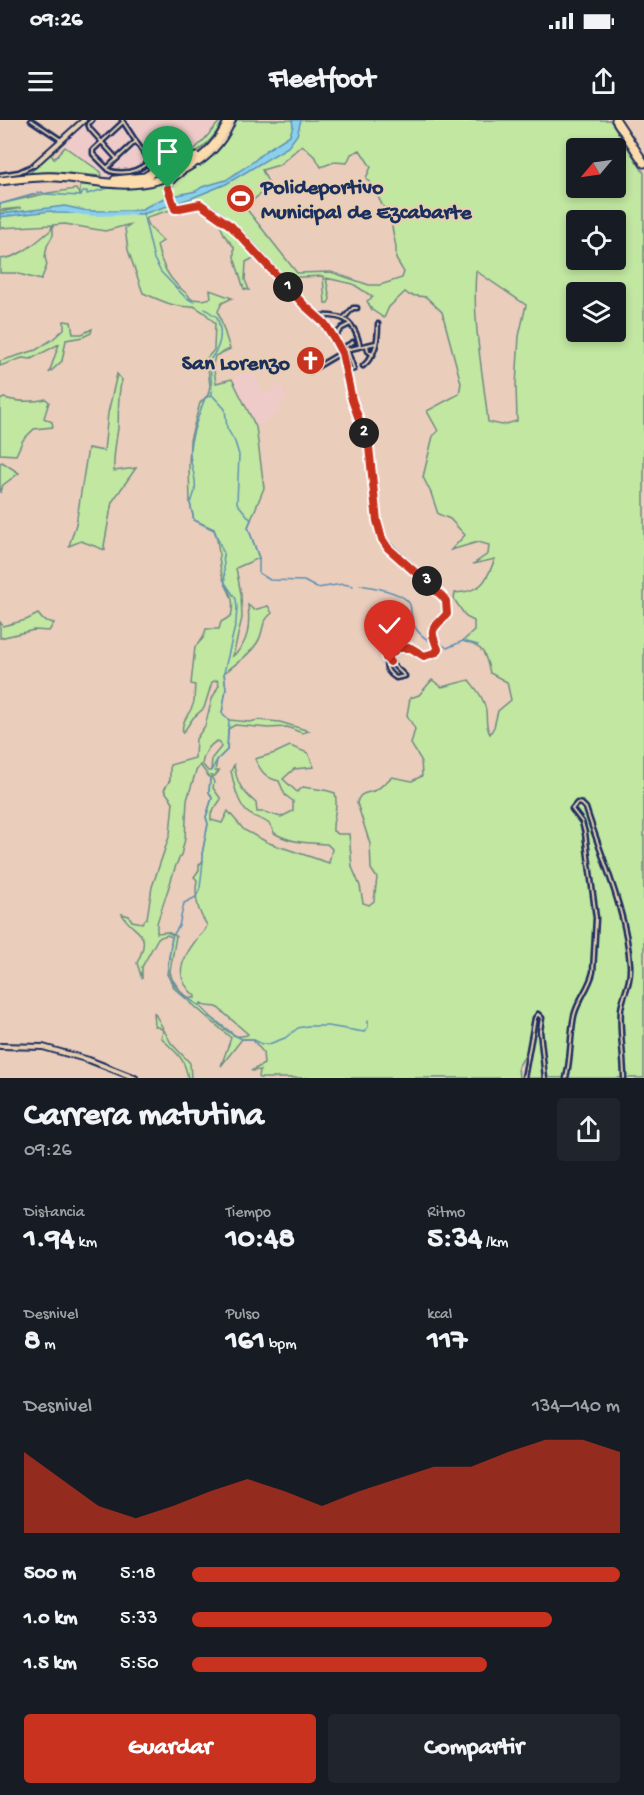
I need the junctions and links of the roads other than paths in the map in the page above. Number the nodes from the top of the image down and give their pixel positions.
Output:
1 (31, 120) edge
2 (84, 120) edge
3 (92, 120) edge
4 (229, 120) edge
5 (618, 120) edge
6 (123, 121) edge
7 (61, 141) junction
8 (136, 141) junction
9 (101, 142) junction
10 (201, 154) junction
11 (644, 157) edge
12 (116, 158) junction
13 (150, 163) junction
14 (644, 163) edge
15 (34, 165) joint
16 (107, 168) junction
17 (0, 178) edge
18 (115, 180) junction
19 (357, 308) dead end
20 (315, 315) junction
21 (344, 318) junction
22 (350, 324) junction
23 (378, 324) dead end
24 (331, 333) joint
25 (334, 338) junction
26 (353, 342) dead end
27 (376, 343) junction
28 (367, 345) junction
29 (360, 346) junction
30 (346, 351) junction
31 (342, 353) junction
32 (373, 355) junction
33 (363, 366) dead end
34 (310, 371) dead end
35 (345, 372) junction
36 (386, 658) junction
37 (0, 1046) edge
38 (135, 1078) edge
39 (524, 1078) edge
40 (545, 1078) edge
41 (567, 1078) edge
42 (624, 1078) edge

1 - 7 street
2 - 7 street
3 - 9 street
4 - 10 highway
4 - 17 highway
4 - 20 street
5 - 11 highway
5 - 14 highway
6 - 8 street
6 - 9 street
7 - 15 street
8 - 12 street
8 - 13 street
9 - 12 street
9 - 16 street
10 - 13 highway
10 - 18 highway
12 - 16 street
13 - 16 street
13 - 18 highway
15 - 17 street
17 - 18 highway
19 - 21 street
20 - 21 street
20 - 24 street
21 - 22 street
22 - 25 street
22 - 29 street
23 - 27 street
24 - 25 street
25 - 31 street
26 - 30 street
27 - 28 street
27 - 32 street
28 - 29 street
28 - 32 street
29 - 30 street
30 - 31 street
30 - 35 street
31 - 34 street
31 - 35 street
32 - 33 street
35 - 36 street
36 - 36 street
37 - 38 street
39 - 40 street
41 - 42 street

